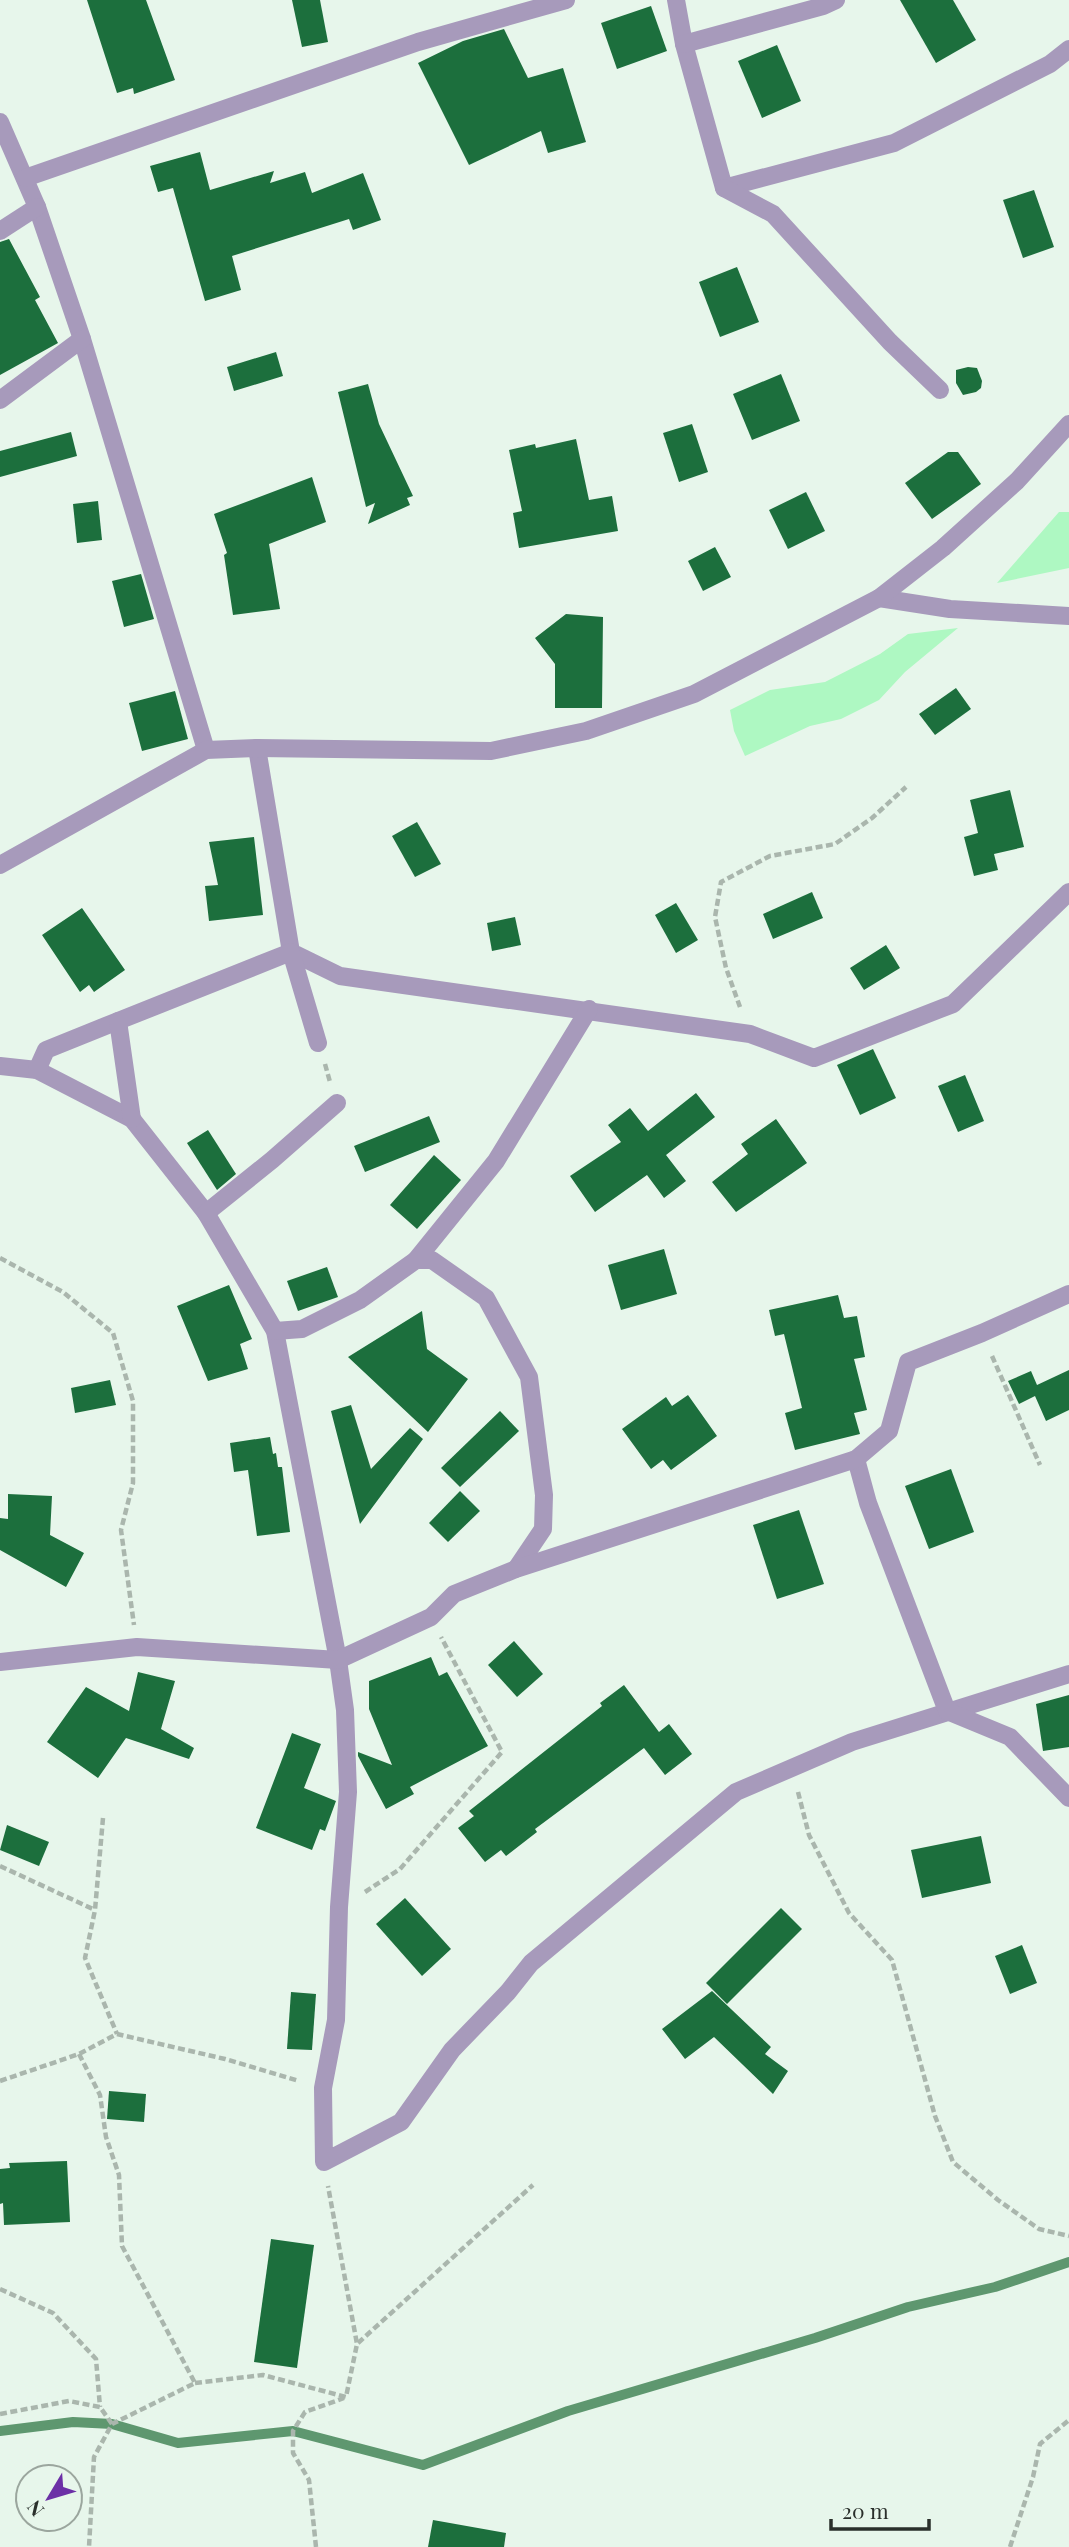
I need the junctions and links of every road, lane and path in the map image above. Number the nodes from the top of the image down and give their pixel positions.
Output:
1 (566, 0) edge
2 (676, 0) edge
3 (836, 0) edge
4 (684, 44) junction
5 (1069, 49) edge
6 (0, 122) edge
7 (25, 178) junction
8 (724, 188) junction
9 (37, 207) junction
10 (0, 231) edge
11 (82, 339) junction
12 (940, 390) dead end
13 (0, 400) edge
14 (1069, 424) edge
15 (879, 598) junction
16 (1069, 616) edge
17 (257, 748) junction
18 (206, 750) junction
19 (906, 787) dead end
20 (0, 865) edge
21 (1069, 892) edge
22 (291, 952) junction
23 (589, 1009) junction
24 (118, 1021) junction
25 (750, 1034) junction
26 (318, 1043) joint
27 (0, 1066) edge
28 (37, 1070) junction
29 (337, 1103) joint
30 (132, 1119) junction
31 (206, 1213) junction
32 (0, 1258) edge
33 (416, 1260) junction
34 (1069, 1294) edge
35 (275, 1331) junction
36 (982, 1333) junction
37 (856, 1459) junction
38 (1040, 1465) dead end
39 (516, 1569) junction
40 (431, 1618) junction
41 (137, 1647) junction
42 (338, 1660) junction
43 (0, 1662) edge
44 (1069, 1674) edge
45 (947, 1712) junction
46 (792, 1768) junction
47 (1069, 1798) edge
48 (103, 1818) dead end
49 (0, 1866) edge
50 (340, 1907) junction
51 (95, 1910) junction
52 (117, 2034) junction
53 (79, 2054) junction
54 (0, 2081) edge
55 (323, 2088) junction
56 (324, 2162) junction
57 (533, 2185) dead end
58 (1069, 2235) edge
59 (0, 2289) edge
60 (358, 2344) junction
61 (195, 2383) junction
62 (346, 2397) junction
63 (100, 2407) junction
64 (0, 2414) edge
65 (1069, 2420) edge
66 (112, 2424) junction
67 (89, 2547) edge
68 (316, 2547) edge
69 (1010, 2547) edge

1 - 7 street
2 - 4 street
3 - 4 street
4 - 8 street
5 - 8 street
6 - 7 street
7 - 9 street
8 - 12 street
9 - 10 street
9 - 11 street
11 - 13 street
11 - 18 street
14 - 15 street
15 - 16 street
15 - 17 street
17 - 18 street
17 - 22 street
18 - 20 street
19 - 25 path
21 - 25 street
22 - 23 street
22 - 24 street
22 - 26 street
23 - 25 street
23 - 33 street
24 - 28 street
24 - 30 street
26 - 29 path
27 - 28 street
28 - 30 street
29 - 31 street
30 - 31 street
31 - 35 street
32 - 41 path
33 - 35 street
33 - 39 street
34 - 36 street
35 - 42 street
36 - 37 street
36 - 38 path
37 - 39 street
37 - 45 street
39 - 40 street
40 - 42 street
40 - 50 path
41 - 42 street
41 - 43 street
42 - 50 street
44 - 45 street
45 - 46 street
45 - 47 street
46 - 56 street
46 - 58 path
48 - 51 path
49 - 51 path
50 - 55 street
51 - 52 path
52 - 53 path
52 - 55 path
53 - 54 path
53 - 61 path
55 - 56 street
56 - 60 path
57 - 60 path
59 - 63 path
60 - 62 path
61 - 62 path
61 - 66 path
62 - 68 path
63 - 64 path
63 - 66 path
65 - 69 path
66 - 67 path

